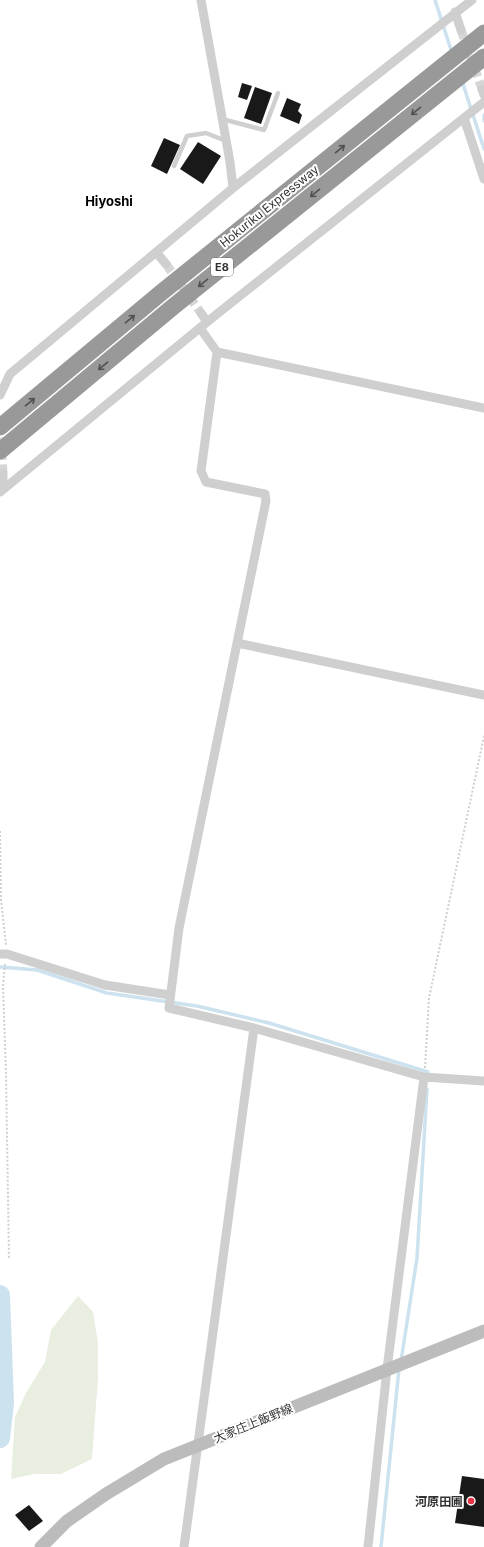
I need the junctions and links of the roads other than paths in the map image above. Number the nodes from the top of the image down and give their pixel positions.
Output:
1 (201, 0) edge
2 (472, 0) edge
3 (455, 12) junction
4 (461, 30) tunnel mouth
5 (484, 33) edge
6 (484, 58) edge
7 (278, 92) dead end
8 (484, 102) edge
9 (464, 118) junction
10 (222, 119) junction
11 (226, 141) junction
12 (174, 166) dead end
13 (484, 179) edge
14 (233, 188) junction
15 (156, 252) junction
16 (166, 264) tunnel mouth
17 (201, 313) tunnel mouth
18 (204, 325) junction
19 (217, 352) junction
20 (0, 395) edge
21 (484, 408) edge
22 (0, 427) edge
23 (0, 451) edge
24 (3, 473) dead end
25 (1, 490) edge
26 (237, 643) junction
27 (484, 695) edge
28 (3, 954) edge
29 (170, 995) junction
30 (254, 1028) junction
31 (424, 1077) junction
32 (484, 1081) edge
33 (484, 1331) edge
34 (387, 1369) junction
35 (197, 1445) junction
36 (41, 1547) edge
37 (184, 1547) edge
38 (368, 1547) edge

1 - 10 street
2 - 3 street
3 - 4 street
3 - 14 street
22 -> 5 highway, Hokuriku Expressway / E8
6 -> 23 highway, Hokuriku Expressway / E8
7 - 10 lane
8 - 9 street
9 - 13 street
9 - 18 street
10 - 11 street
11 - 12 lane
11 - 14 street
14 - 15 street
15 - 16 street
15 - 20 street
17 - 18 street
18 - 19 street
18 - 25 street
19 - 21 street
19 - 26 street
24 - 25 street
26 - 27 street
26 - 29 street
28 - 29 street
29 - 30 street
30 - 31 street
30 - 35 street
31 - 32 street
31 - 34 street
33 - 34 main road, 大家庄上飯野線
34 - 35 main road, 大家庄上飯野線
34 - 38 street
35 - 36 main road, 大家庄上飯野線
35 - 37 street

